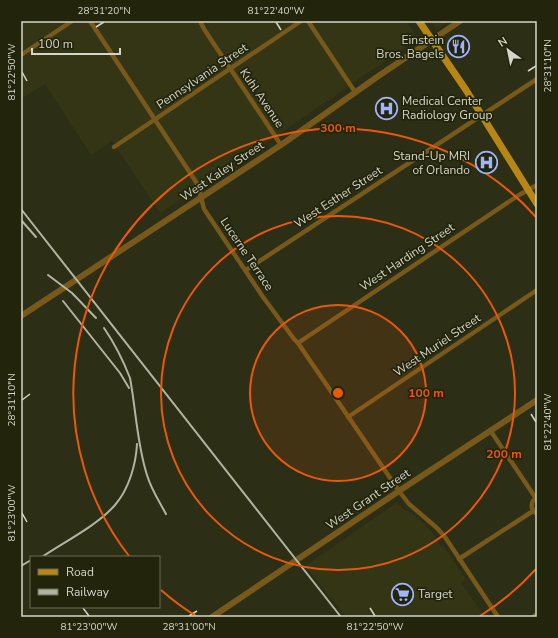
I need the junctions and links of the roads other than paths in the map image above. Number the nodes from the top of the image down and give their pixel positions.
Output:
1 (72, 21) edge
2 (90, 21) edge
3 (200, 21) edge
4 (301, 21) edge
5 (308, 21) edge
6 (419, 21) edge
7 (460, 21) edge
8 (432, 40) junction
9 (21, 55) edge
10 (230, 68) junction
11 (537, 79) edge
12 (355, 92) junction
13 (481, 115) junction
14 (155, 120) junction
15 (281, 144) junction
16 (114, 147) dead end
17 (537, 185) edge
18 (528, 190) junction
19 (201, 198) junction
20 (537, 204) edge
21 (246, 270) junction
22 (537, 290) edge
23 (21, 316) edge
24 (298, 343) junction
25 (537, 400) edge
26 (348, 417) junction
27 (490, 430) junction
28 (399, 491) junction
29 (536, 497) edge
30 (535, 513) edge
31 (459, 559) junction
32 (537, 614) edge
33 (212, 617) edge
34 (498, 617) edge
35 (533, 617) edge

1 - 9 street
2 - 14 street, Lucerne Terrace
3 - 10 street, Kuhl Avenue
4 - 10 street, Pennsylvania Street
5 - 12 street
6 - 8 main road
7 - 8 street, West Kaley Street
8 - 12 street, West Kaley Street
8 - 13 main road
10 - 14 street, Pennsylvania Street
10 - 15 street, Kuhl Avenue
11 - 13 street, West Esther Street
12 - 15 street, West Kaley Street
13 - 18 main road
13 - 21 street, West Esther Street
14 - 16 street, Pennsylvania Street
14 - 19 street, Lucerne Terrace
15 - 19 street, West Kaley Street
17 - 18 street, West Harding Street
18 - 20 main road
18 - 24 street, West Harding Street
19 - 21 street, Lucerne Terrace
19 - 23 street, West Kaley Street
21 - 24 street, Lucerne Terrace
22 - 26 street, West Muriel Street
24 - 26 street, Lucerne Terrace
25 - 27 street, West Grant Street
26 - 28 street, Lucerne Terrace
27 - 28 street, West Grant Street
27 - 29 street
28 - 31 street, Lucerne Terrace
28 - 33 street, West Grant Street
29 - 30 street
30 - 31 street
31 - 34 street, Lucerne Terrace
32 - 35 street

